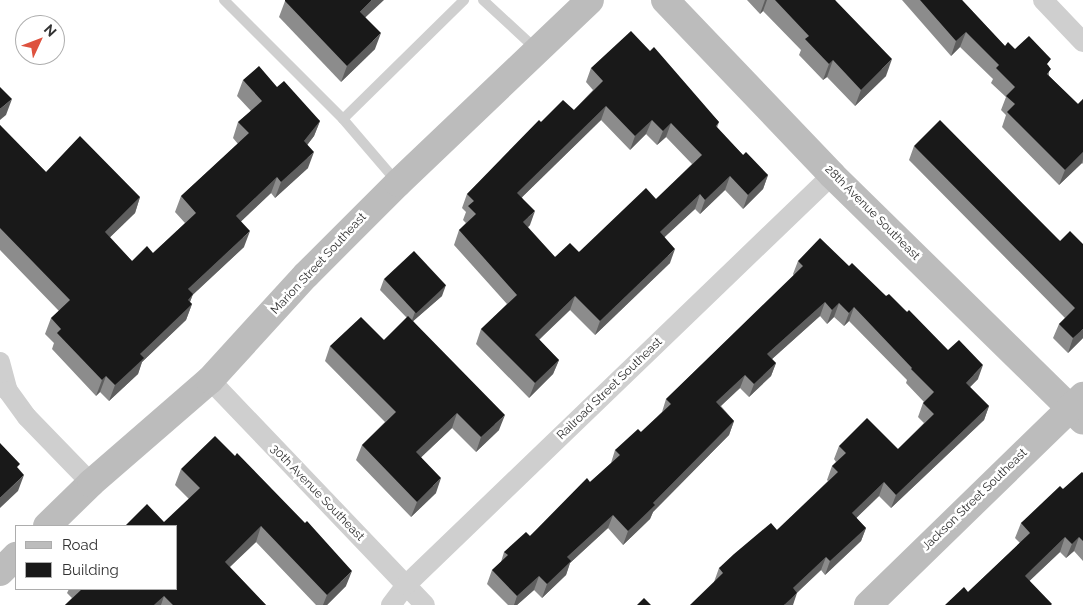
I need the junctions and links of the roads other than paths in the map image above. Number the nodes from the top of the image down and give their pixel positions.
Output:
1 (224, 0) edge
2 (483, 0) edge
3 (590, 0) edge
4 (665, 0) edge
5 (1043, 0) edge
6 (462, 1) edge
7 (1083, 42) edge
8 (537, 51) junction
9 (343, 119) junction
10 (832, 175) junction
11 (398, 183) junction
12 (0, 362) edge
13 (210, 380) junction
14 (1079, 409) edge
15 (91, 483) junction
16 (48, 525) edge
17 (15, 557) edge
18 (0, 572) edge
19 (406, 585) junction
20 (391, 605) edge
21 (425, 605) edge
22 (868, 605) edge

1 - 9 lane
2 - 8 lane
3 - 8 street, Marion Street Southeast
4 - 10 street, 28th Avenue Southeast
5 - 7 street
6 - 9 lane
8 - 11 street, Marion Street Southeast
9 - 11 lane
10 - 14 street, 28th Avenue Southeast
10 - 19 street, Railroad Street Southeast
11 - 13 street, Marion Street Southeast
12 - 15 street
13 - 15 street, Marion Street Southeast
13 - 19 street, 30th Avenue Southeast
14 - 22 street, Jackson Street Southeast
15 - 16 street, Marion Street Southeast
17 - 18 street
19 - 20 street, Railroad Street Southeast
19 - 21 street, 30th Avenue Southeast

